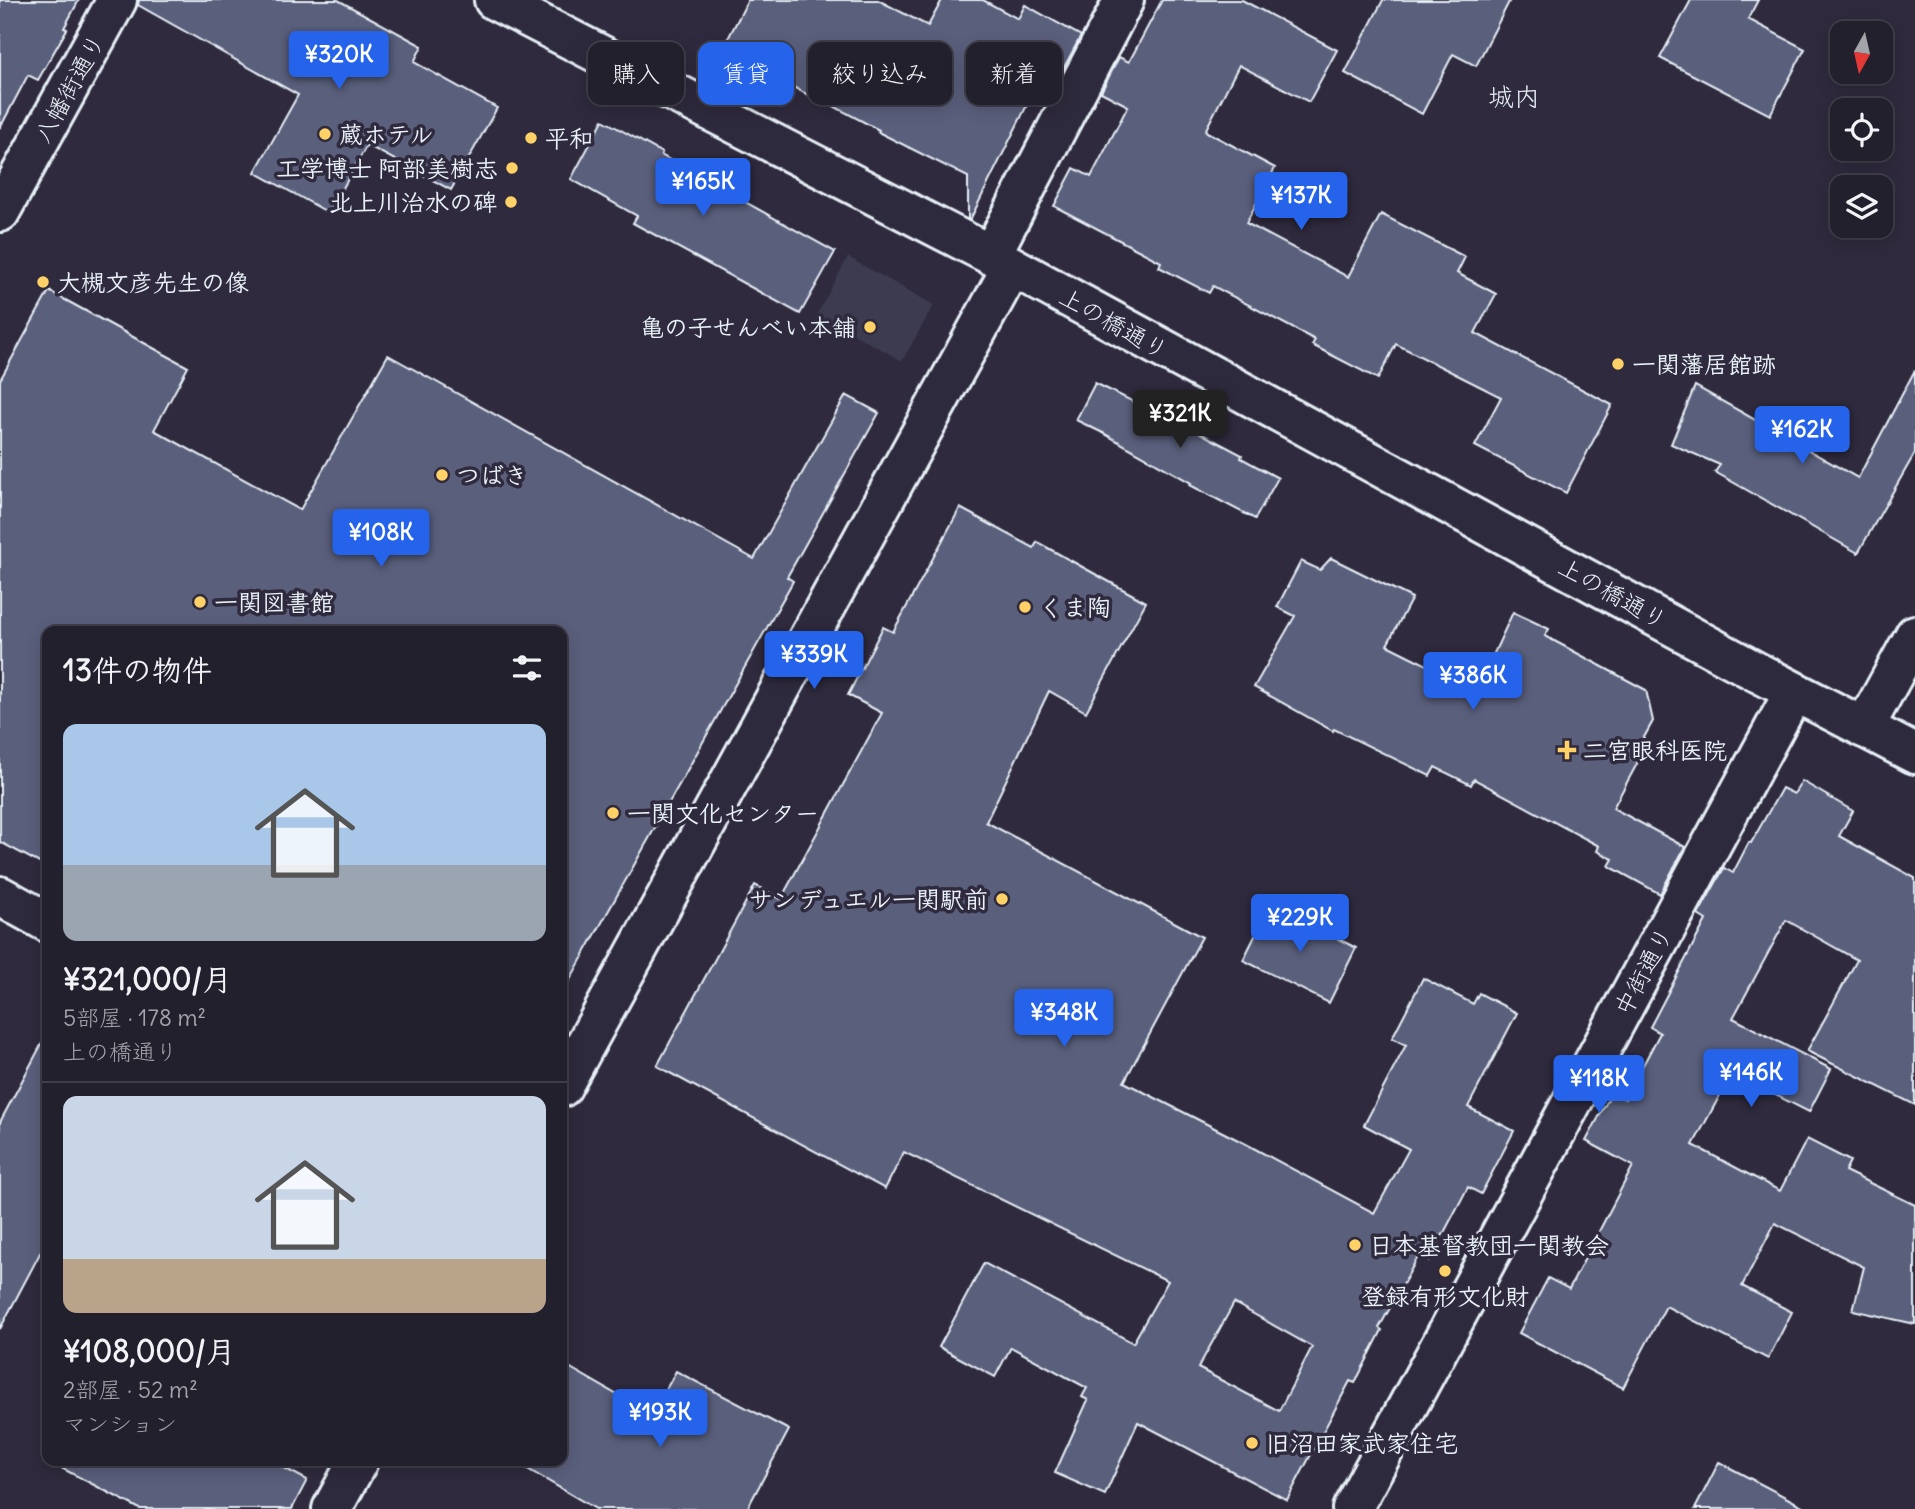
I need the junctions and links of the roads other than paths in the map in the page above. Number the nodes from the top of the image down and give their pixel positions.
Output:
1 (117, 0) edge
2 (494, 0) edge
3 (1124, 0) edge
4 (0, 212) edge
5 (1002, 261) junction
6 (1915, 635) edge
7 (1794, 692) junction
8 (1864, 728) junction
9 (1915, 754) edge
10 (0, 896) edge
11 (42, 919) edge
12 (567, 1078) edge
13 (355, 1466) edge
14 (332, 1509) edge
15 (1353, 1509) edge

1 - 4 main road, 八幡街通り
2 - 5 main road, 上の橋通り
3 - 5 main road
5 - 7 main road, 上の橋通り
5 - 12 main road
6 - 8 main road
7 - 8 main road, 上の橋通り
7 - 15 main road, 中街通り
8 - 9 main road, 上の橋通り
10 - 11 main road
13 - 14 main road

